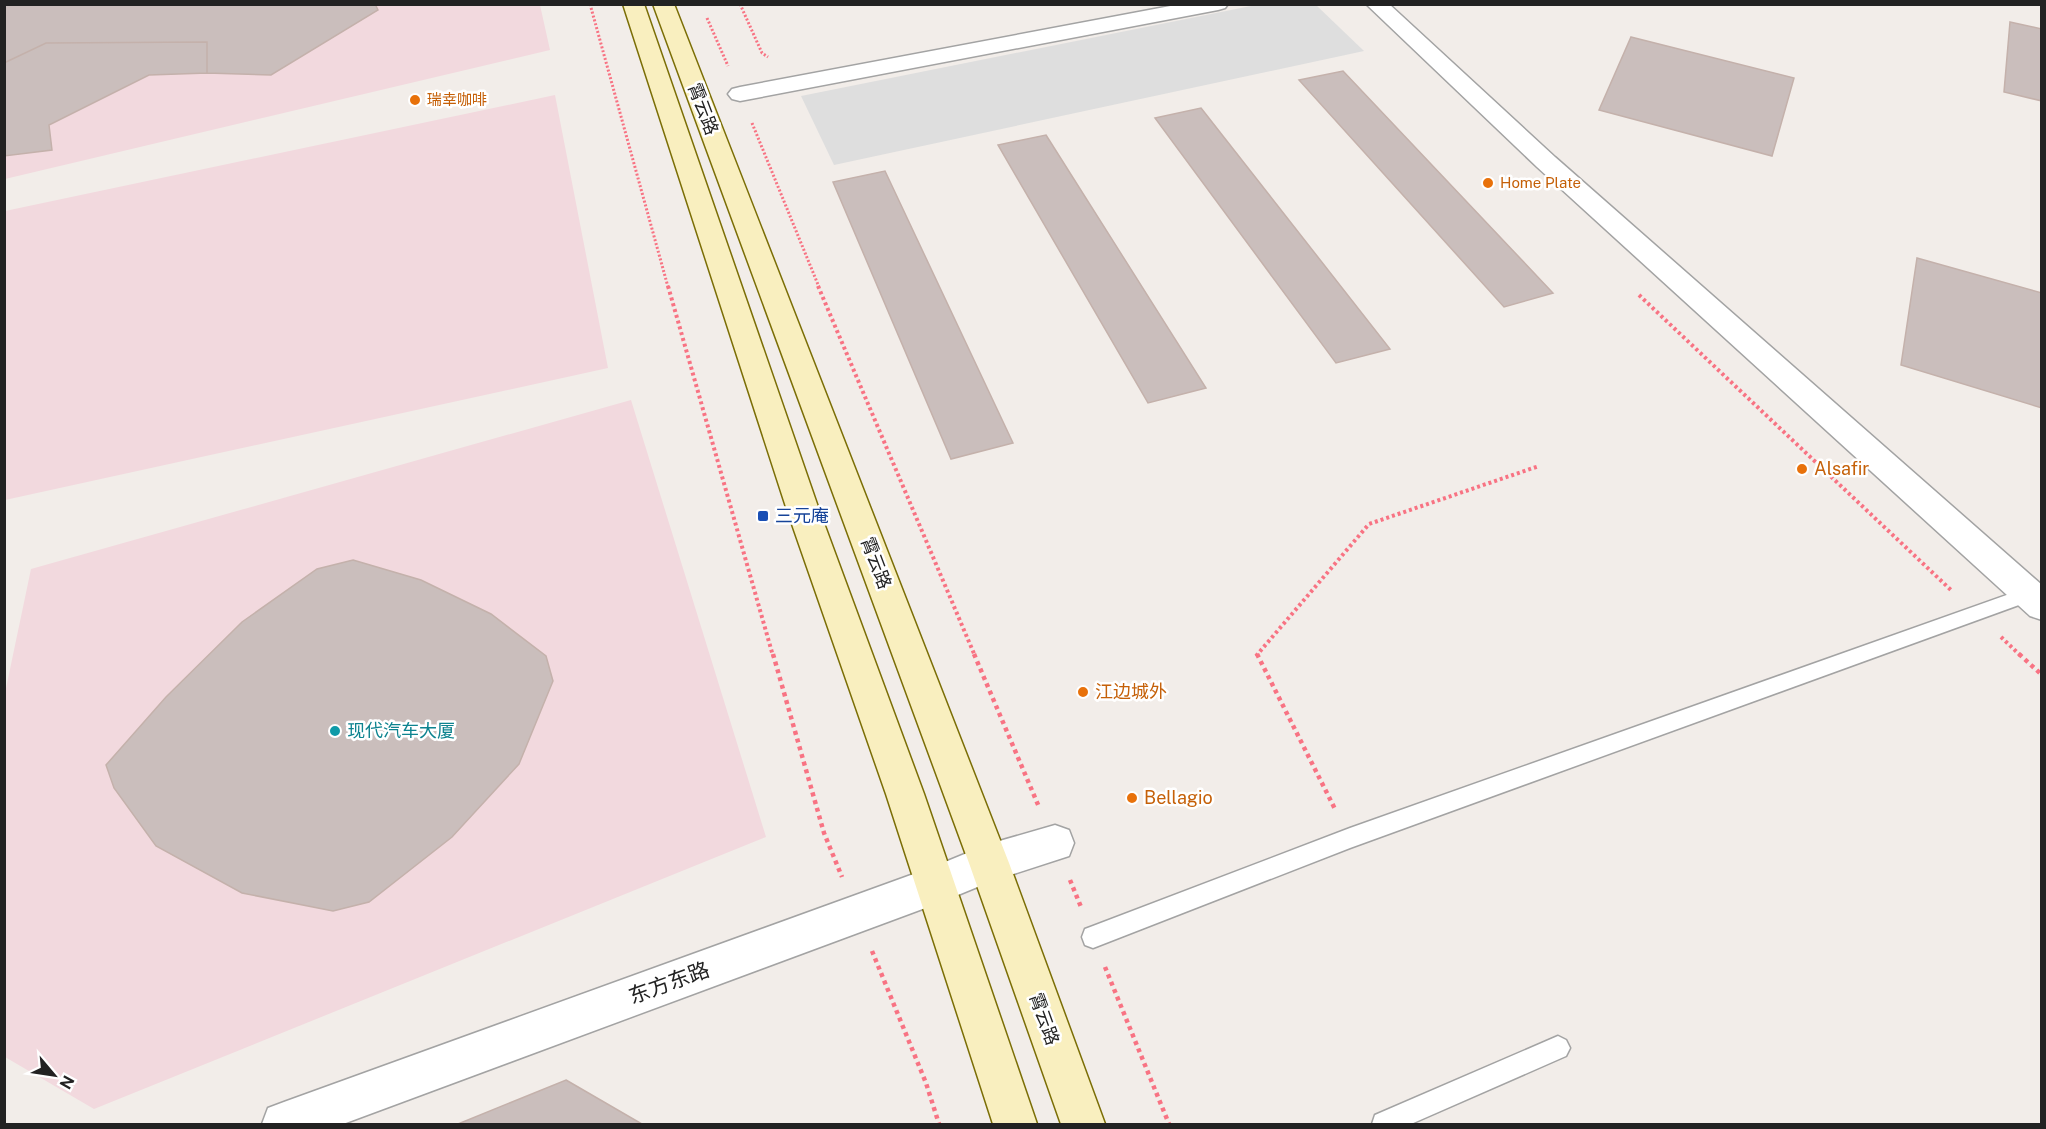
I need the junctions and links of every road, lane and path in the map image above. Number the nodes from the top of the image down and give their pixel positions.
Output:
1 (590, 4) edge
2 (633, 4) edge
3 (663, 4) edge
4 (740, 4) edge
5 (1218, 4) edge
6 (1376, 4) edge
7 (705, 12) dead end
8 (775, 62) dead end
9 (740, 94) junction
10 (1630, 288) dead end
11 (1539, 466) dead end
12 (2037, 597) edge
13 (1977, 614) junction
14 (2042, 675) edge
15 (1350, 838) junction
16 (1054, 843) junction
17 (989, 863) junction
18 (936, 885) junction
19 (856, 914) junction
20 (1093, 937) junction
21 (1558, 1048) dead end
22 (284, 1125) edge
23 (939, 1125) edge
24 (1015, 1125) edge
25 (1083, 1125) edge
26 (1169, 1125) edge
27 (1384, 1125) edge

1 - 19 path
2 - 18 main road, 霄云路
3 - 17 main road, 霄云路
4 - 8 path
5 - 9 street
6 - 12 street
7 - 9 path
9 - 16 path
10 - 13 path
11 - 15 path
12 - 13 lane
13 - 14 path
13 - 15 lane
15 - 20 lane
16 - 17 street, 东方东路
16 - 20 path
17 - 18 street, 东方东路
17 - 25 main road, 霄云路
18 - 19 street, 东方东路
18 - 24 main road, 霄云路
19 - 22 street, 东方东路
19 - 23 path
20 - 26 path
21 - 27 lane

